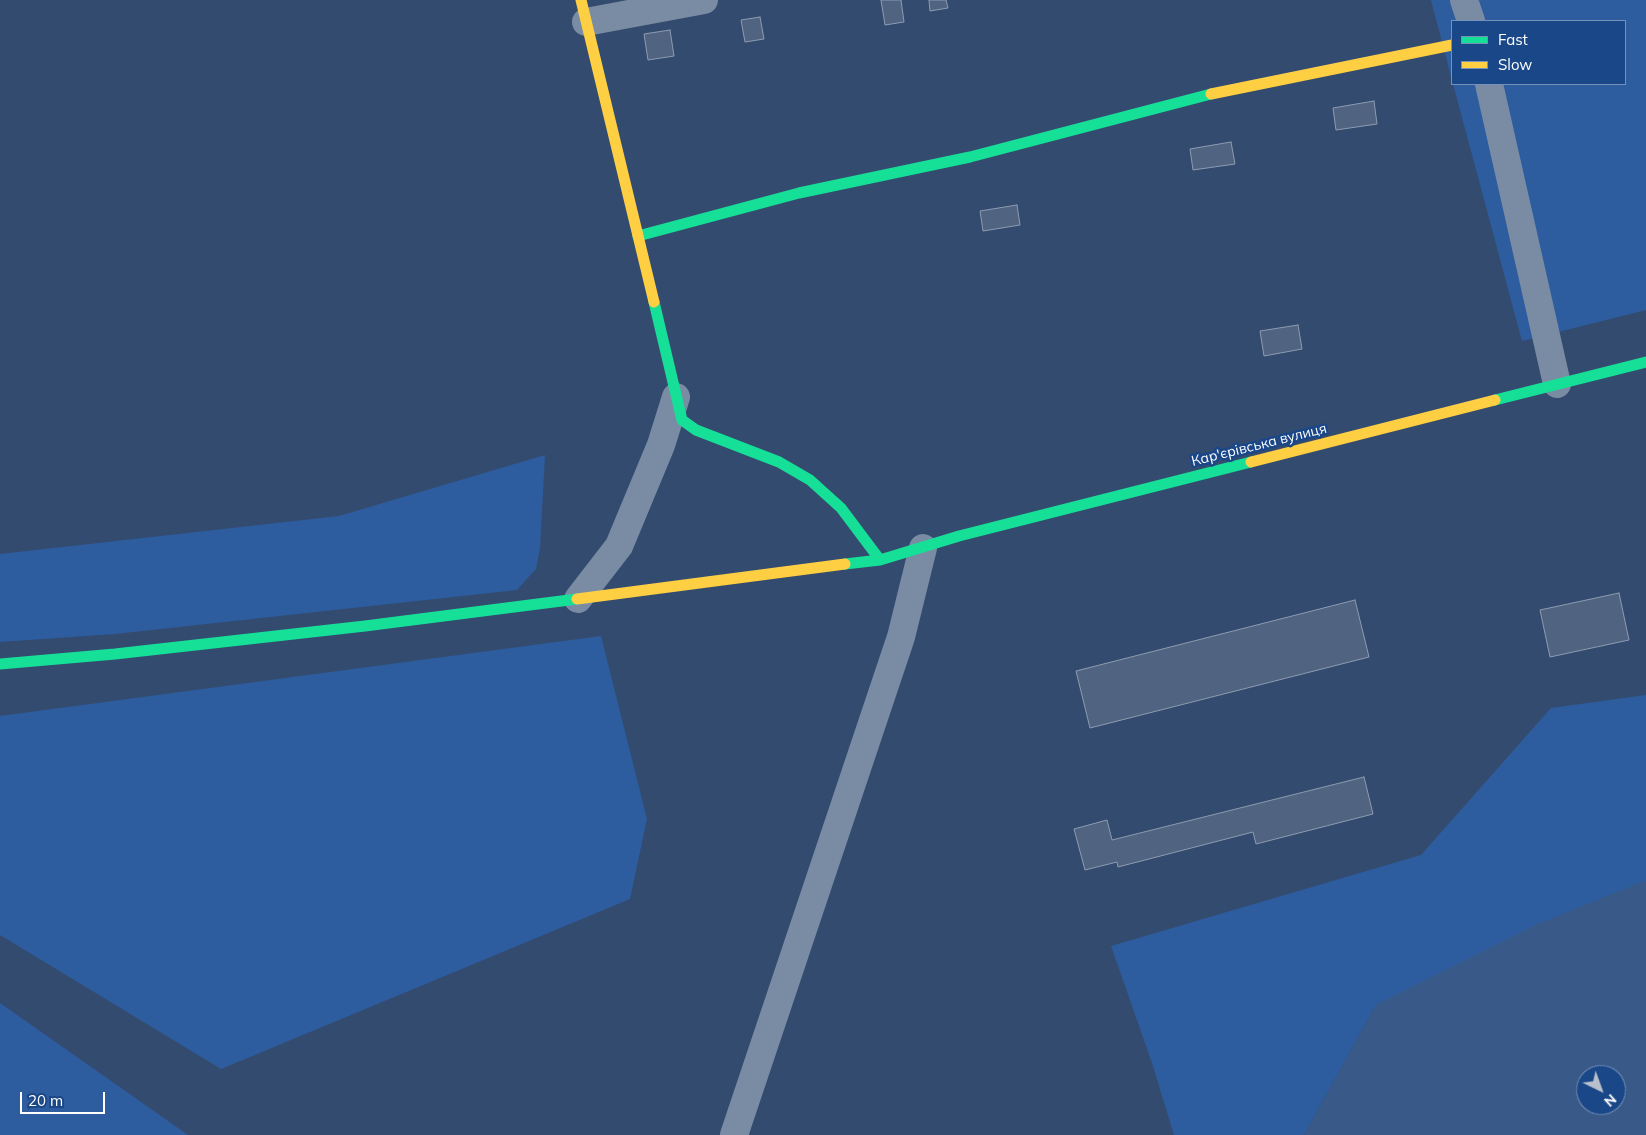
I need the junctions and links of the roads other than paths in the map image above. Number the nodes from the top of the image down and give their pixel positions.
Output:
1 (704, 0) edge
2 (1464, 0) edge
3 (584, 11) edge
4 (1471, 20) edge
5 (1451, 45) edge
6 (1490, 85) edge
7 (638, 236) junction
8 (1646, 362) edge
9 (1557, 384) junction
10 (676, 397) junction
11 (923, 548) junction
12 (880, 560) junction
13 (578, 599) junction
14 (0, 664) edge
15 (734, 1135) edge

1 - 3 street
2 - 4 street
3 - 7 street
5 - 7 street
6 - 9 street
7 - 10 street
8 - 9 street, Кар'єрівська вулиця
9 - 11 street, Кар'єрівська вулиця
10 - 12 street
10 - 13 street
11 - 12 street, Кар'єрівська вулиця
11 - 15 street
12 - 13 street, Кар'єрівська вулиця
13 - 14 street, Кар'єрівська вулиця

